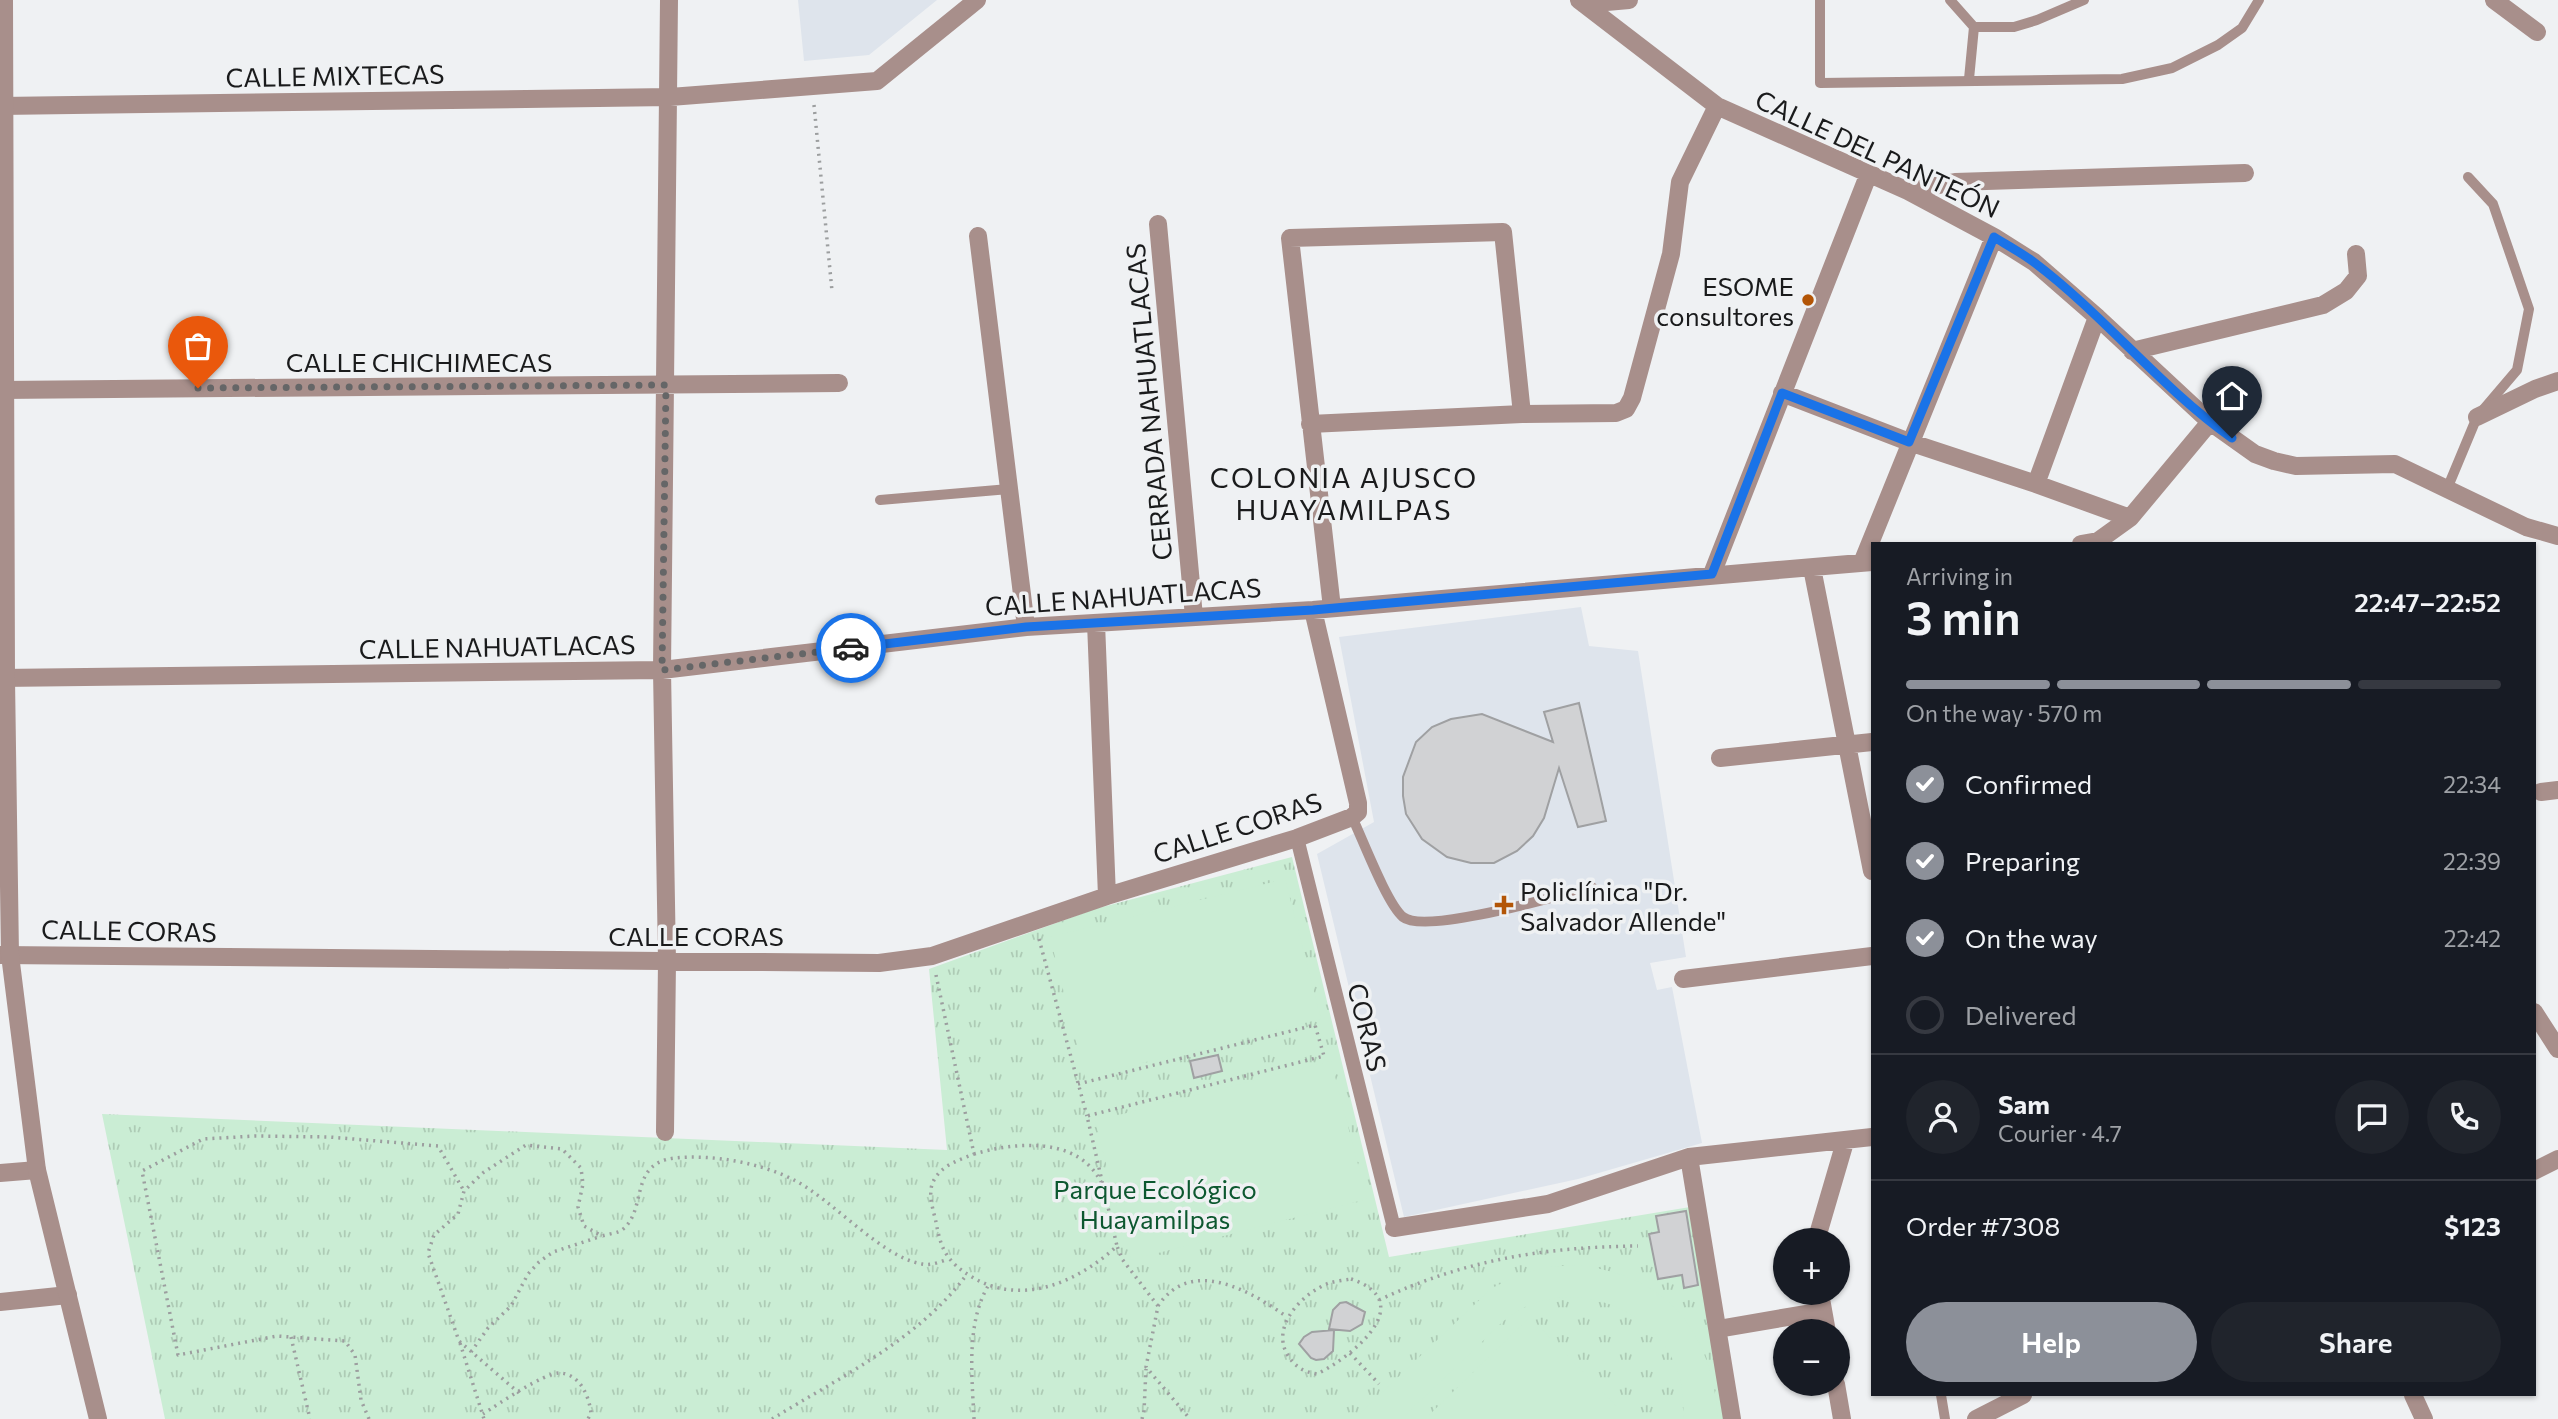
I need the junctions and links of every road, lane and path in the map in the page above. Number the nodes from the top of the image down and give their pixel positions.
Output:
1 (4, 0) edge
2 (669, 0) edge
3 (977, 0) edge
4 (1629, 0) edge
5 (1820, 0) edge
6 (1950, 0) edge
7 (2084, 0) edge
8 (2259, 0) edge
9 (2494, 0) edge
10 (1581, 2) edge
11 (1974, 26) junction
12 (2537, 32) dead end
13 (1969, 79) junction
14 (812, 86) junction
15 (670, 97) junction
16 (2, 106) edge
17 (1717, 106) junction
18 (1869, 173) junction
19 (2245, 173) dead end
20 (2468, 177) dead end
21 (1908, 191) junction
22 (1158, 224) dead end
23 (978, 236) dead end
24 (1994, 237) junction
25 (2356, 254) dead end
26 (832, 291) dead end
27 (2097, 317) junction
28 (2132, 351) junction
29 (2558, 381) edge
30 (839, 383) dead end
31 (666, 385) junction
32 (2, 390) edge
33 (1782, 393) junction
34 (1522, 414) junction
35 (2477, 416) junction
36 (2210, 422) junction
37 (1310, 424) junction
38 (1909, 442) junction
39 (2036, 484) junction
40 (1009, 489) junction
41 (2447, 489) junction
42 (880, 500) dead end
43 (2130, 518) junction
44 (2558, 536) edge
45 (1874, 542) edge
46 (2092, 542) edge
47 (1867, 562) edge
48 (1812, 568) junction
49 (1712, 574) junction
50 (1332, 608) junction
51 (1313, 610) junction
52 (1194, 617) junction
53 (1096, 623) junction
54 (1026, 627) junction
55 (662, 670) junction
56 (3, 678) edge
57 (1871, 742) edge
58 (1848, 745) junction
59 (1720, 758) dead end
60 (1355, 810) junction
61 (1297, 838) junction
62 (1871, 866) edge
63 (1592, 887) dead end
64 (1107, 896) junction
65 (1038, 937) dead end
66 (5, 955) edge
67 (932, 956) junction
68 (1871, 956) edge
69 (667, 961) junction
70 (1683, 979) dead end
71 (2536, 1015) edge
72 (2558, 1048) edge
73 (1078, 1084) junction
74 (1087, 1116) junction
75 (665, 1132) dead end
76 (1871, 1137) edge
77 (1845, 1142) junction
78 (974, 1154) junction
79 (1689, 1157) junction
80 (2558, 1159) edge
81 (37, 1170) junction
82 (2536, 1170) edge
83 (0, 1173) edge
84 (464, 1191) junction
85 (1105, 1195) junction
86 (1394, 1228) joint
87 (1820, 1228) edge
88 (602, 1236) junction
89 (1118, 1246) junction
90 (1638, 1246) dead end
91 (948, 1259) junction
92 (967, 1274) junction
93 (988, 1286) junction
94 (68, 1295) junction
95 (1379, 1300) junction
96 (0, 1302) edge
97 (1810, 1305) edge
98 (1157, 1306) junction
99 (1288, 1318) junction
100 (1718, 1329) junction
101 (291, 1337) junction
102 (459, 1341) junction
103 (471, 1352) junction
104 (1350, 1353) junction
105 (1146, 1367) junction
106 (1379, 1384) dead end
107 (519, 1393) dead end
108 (1838, 1396) edge
109 (1941, 1396) edge
110 (2021, 1396) edge
111 (2413, 1396) edge
112 (484, 1417) edge
113 (94, 1419) edge
114 (310, 1419) edge
115 (369, 1419) edge
116 (588, 1419) edge
117 (772, 1419) edge
118 (974, 1419) edge
119 (1142, 1419) edge
120 (1190, 1419) edge
121 (1732, 1419) edge
122 (1842, 1419) edge
123 (1945, 1419) edge
124 (1976, 1419) edge
125 (2424, 1419) edge

1 - 16 street
2 - 15 street
3 - 14 street
4 - 10 street
5 - 13 lane
6 - 11 lane
7 - 11 lane
8 - 13 lane
9 - 12 street
10 - 17 street, CALLE DEL PANTEÓN
11 - 13 lane
14 - 15 street
14 - 26 path
15 - 16 street, CALLE MIXTECAS
15 - 31 street
16 - 32 street
17 - 18 street, CALLE DEL PANTEÓN
17 - 34 street
18 - 21 street, CALLE DEL PANTEÓN
18 - 33 street
19 - 21 street
20 - 35 lane
21 - 24 street, CALLE DEL PANTEÓN
22 - 52 street, CERRADA NAHUATLACAS
23 - 40 street
24 - 27 street, CALLE DEL PANTEÓN
24 - 38 street
25 - 28 street
27 - 28 street, CALLE DEL PANTEÓN
27 - 39 street
28 - 36 street, CALLE DEL PANTEÓN
29 - 35 street
30 - 31 street, CALLE CHICHIMECAS
31 - 32 street, CALLE CHICHIMECAS
31 - 55 street
32 - 56 street
33 - 38 street
33 - 49 street
34 - 37 street
34 - 37 street
35 - 41 lane
36 - 41 street, CALLE DEL PANTEÓN
36 - 43 street
37 - 50 street
38 - 39 street
38 - 45 street
39 - 43 street
40 - 42 lane
40 - 54 street
41 - 44 street, CALLE DEL PANTEÓN
43 - 46 street
47 - 48 street, CALLE NAHUATLACAS
48 - 49 street, CALLE NAHUATLACAS
48 - 58 street
49 - 50 street, CALLE NAHUATLACAS
50 - 51 street, CALLE NAHUATLACAS
51 - 52 street, CALLE NAHUATLACAS
51 - 60 street
52 - 53 street, CALLE NAHUATLACAS
53 - 54 street, CALLE NAHUATLACAS
53 - 64 street
54 - 55 street, CALLE NAHUATLACAS
55 - 56 street, CALLE NAHUATLACAS
55 - 69 street
56 - 66 street
57 - 58 street
58 - 59 street
58 - 62 street
60 - 61 street, CALLE CORAS
60 - 63 lane
61 - 64 street, CALLE CORAS
61 - 86 street, CORAS
64 - 67 street, CALLE CORAS
65 - 73 path
66 - 69 street, CALLE CORAS
66 - 81 street
67 - 69 street, CALLE CORAS
67 - 78 path
68 - 70 street
69 - 75 street
71 - 72 street
73 - 74 path
73 - 74 path
74 - 85 path
76 - 77 street
77 - 79 street
77 - 87 street
78 - 85 path
78 - 91 path
79 - 86 street
79 - 100 street
80 - 82 street
81 - 83 street
81 - 94 street
84 - 88 path
84 - 101 path
84 - 102 path
85 - 89 path
88 - 91 path
88 - 103 path
89 - 93 path
89 - 98 path
90 - 95 path
91 - 92 path
92 - 93 path
92 - 117 path
93 - 118 path
94 - 96 street
94 - 113 street
95 - 99 path
95 - 104 path
97 - 100 street
98 - 99 path
98 - 105 path
99 - 104 path
100 - 121 street
101 - 114 path
101 - 115 path
102 - 103 path
102 - 112 path
103 - 107 path
104 - 106 path
105 - 119 path
105 - 120 path
108 - 122 street
109 - 123 lane
110 - 124 street
111 - 125 street
112 - 116 path

